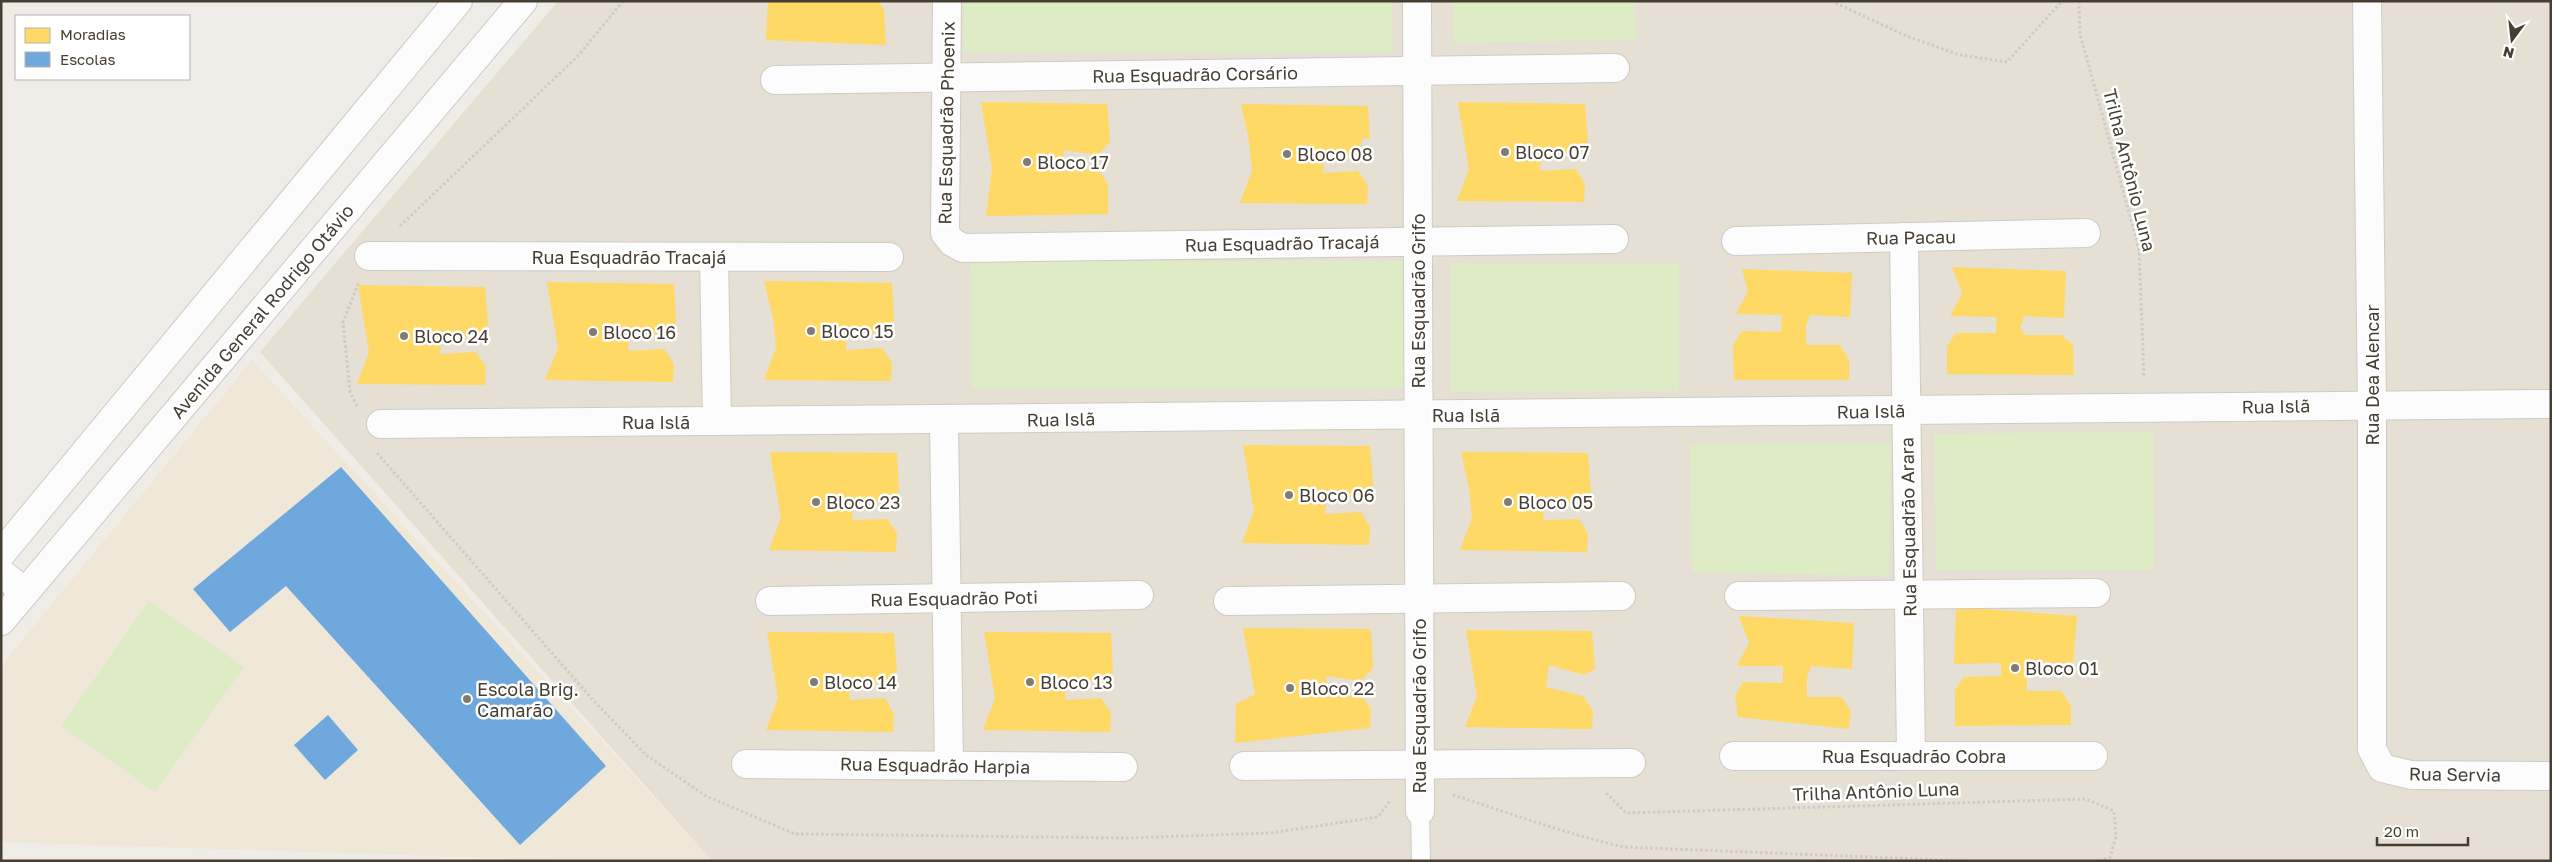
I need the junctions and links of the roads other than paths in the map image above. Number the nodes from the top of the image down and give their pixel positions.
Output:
1 (458, 1) edge
2 (523, 1) edge
3 (947, 1) edge
4 (1417, 1) edge
5 (2368, 1) edge
6 (1615, 68) dead end
7 (1417, 71) junction
8 (948, 77) junction
9 (775, 80) dead end
10 (2086, 233) dead end
11 (1904, 237) junction
12 (1614, 239) dead end
13 (1418, 241) junction
14 (1736, 241) dead end
15 (952, 242) joint
16 (370, 256) dead end
17 (889, 256) dead end
18 (714, 258) junction
19 (2551, 404) edge
20 (2372, 405) junction
21 (1906, 411) junction
22 (1419, 415) junction
23 (944, 420) junction
24 (718, 421) junction
25 (381, 424) dead end
26 (1, 554) edge
27 (1, 573) edge
28 (25, 592) junction
29 (2096, 594) dead end
30 (1139, 595) dead end
31 (1909, 595) junction
32 (1621, 596) dead end
33 (1739, 596) dead end
34 (947, 598) junction
35 (1419, 599) junction
36 (770, 601) dead end
37 (1228, 601) dead end
38 (1, 621) edge
39 (2372, 749) joint
40 (1734, 756) dead end
41 (1911, 756) junction
42 (2093, 756) dead end
43 (1420, 763) junction
44 (1631, 763) dead end
45 (746, 764) dead end
46 (949, 766) junction
47 (1244, 766) dead end
48 (1123, 767) dead end
49 (2551, 776) edge
50 (1420, 812) joint
51 (1420, 861) edge

1 - 26 street
2 - 28 street, Avenida General Rodrigo Otávio
3 - 8 street, Rua Esquadrão Phoenix
4 - 7 street, Rua Esquadrão Grifo
5 - 20 street, Rua Dea Alencar
6 - 7 street, Rua Esquadrão Corsário
7 - 8 street, Rua Esquadrão Corsário
7 - 13 street, Rua Esquadrão Grifo
8 - 9 street, Rua Esquadrão Corsário
8 - 15 street, Rua Esquadrão Phoenix
10 - 11 street, Rua Pacau
11 - 14 street, Rua Pacau
11 - 21 street, Rua Esquadrão Arara
12 - 13 street, Rua Esquadrão Tracajá
13 - 15 street, Rua Esquadrão Tracajá
13 - 22 street, Rua Esquadrão Grifo
16 - 18 street, Rua Esquadrão Tracajá
17 - 18 street, Rua Esquadrão Tracajá
18 - 24 street
19 - 20 street, Rua Islã
20 - 21 street, Rua Islã
20 - 39 street, Rua Dea Alencar
21 - 22 street, Rua Islã
21 - 31 street, Rua Esquadrão Arara
22 - 23 street, Rua Islã
22 - 35 street, Rua Esquadrão Grifo
23 - 24 street, Rua Islã
23 - 34 street
24 - 25 street, Rua Islã
27 - 28 street
28 - 38 street, Avenida General Rodrigo Otávio
29 - 31 street
30 - 34 street, Rua Esquadrão Poti
31 - 33 street
31 - 41 street, Rua Esquadrão Arara
32 - 35 street
34 - 36 street, Rua Esquadrão Poti
34 - 46 street
35 - 37 street
35 - 43 street, Rua Esquadrão Grifo
39 - 49 street, Rua Servia
40 - 41 street, Rua Esquadrão Cobra
41 - 42 street, Rua Esquadrão Cobra
43 - 44 street
43 - 47 street
43 - 50 street, Rua Esquadrão Grifo
45 - 46 street, Rua Esquadrão Harpia
46 - 48 street, Rua Esquadrão Harpia
50 - 51 lane

